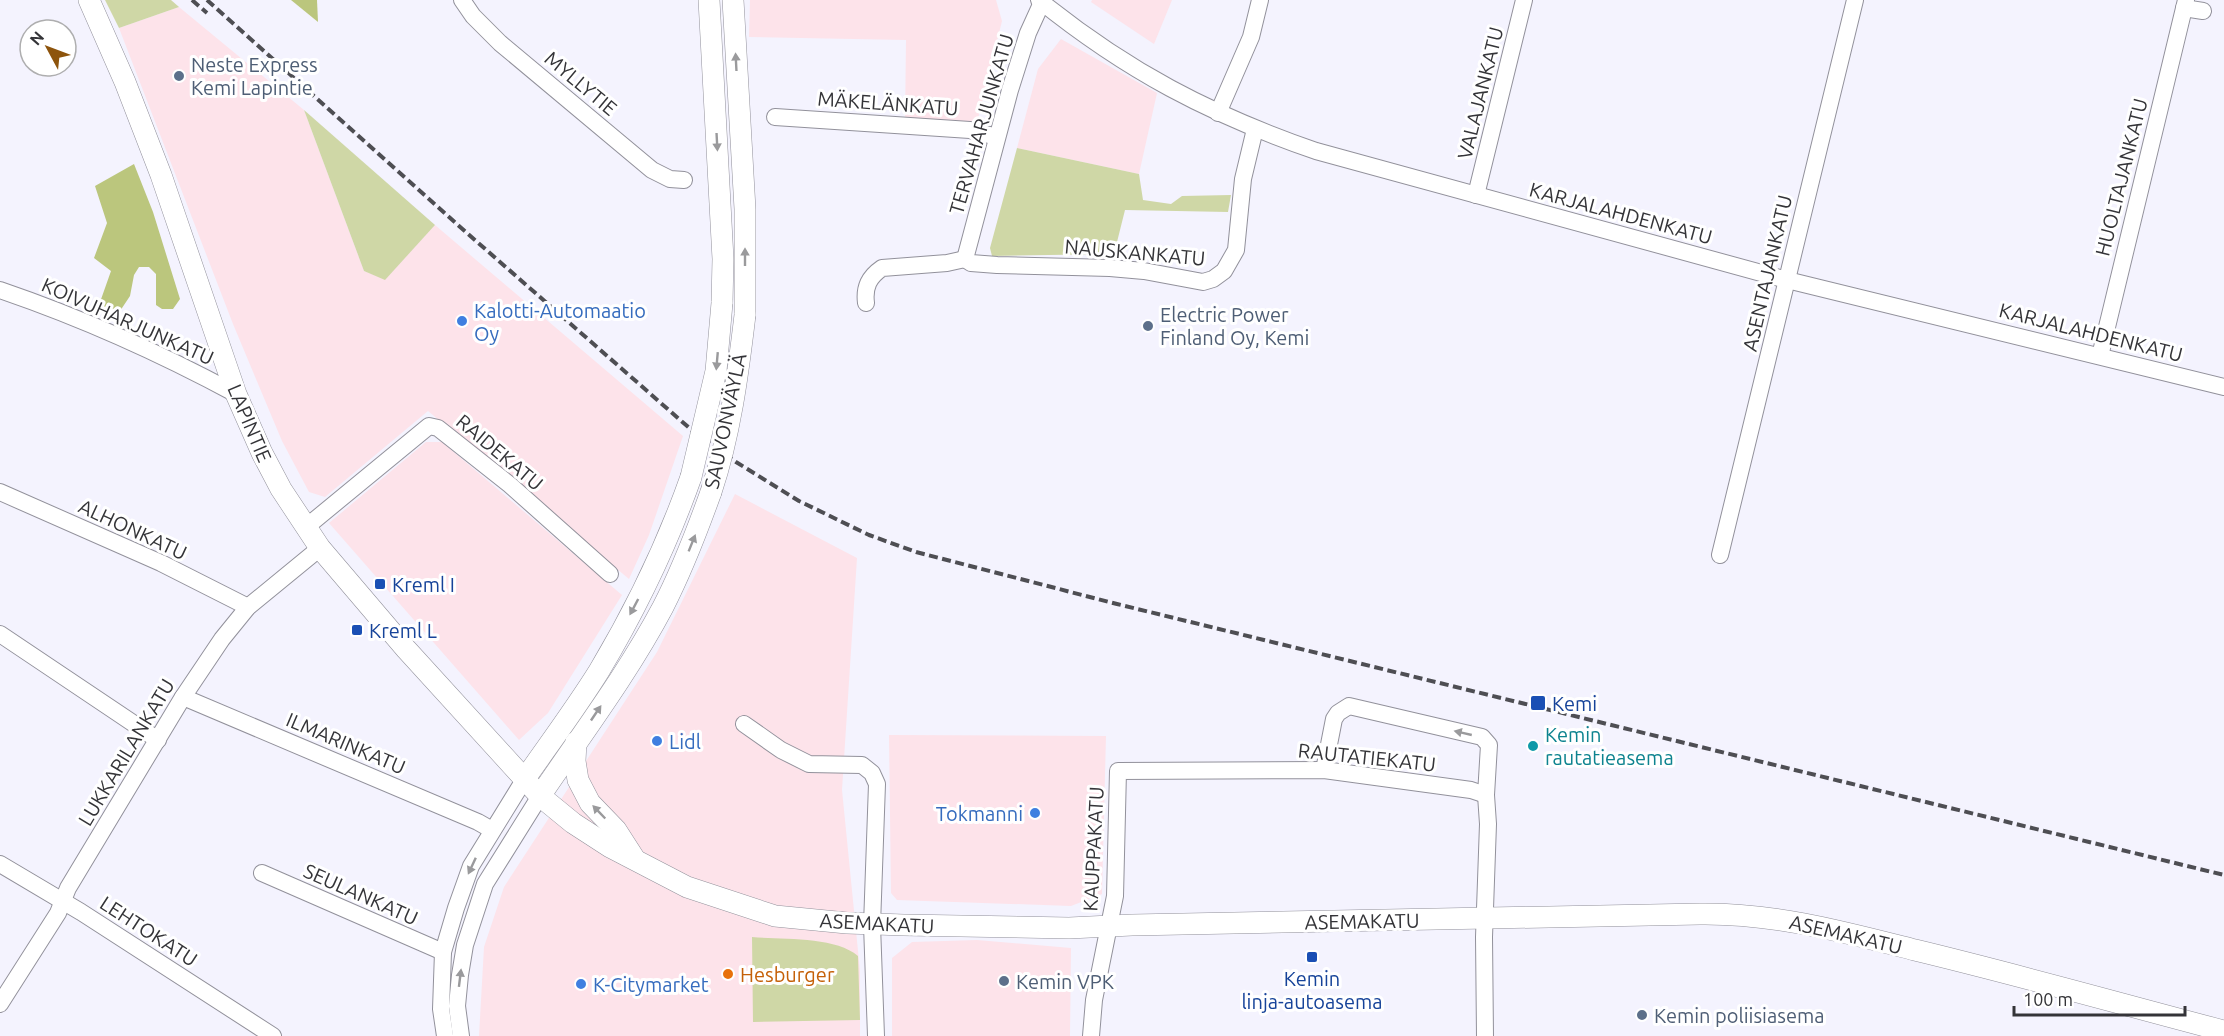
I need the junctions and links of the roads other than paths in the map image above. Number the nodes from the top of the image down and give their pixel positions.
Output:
1 (88, 0) edge
2 (462, 0) edge
3 (709, 0) edge
4 (733, 0) edge
5 (1260, 0) edge
6 (1524, 0) edge
7 (1855, 0) edge
8 (1043, 1) edge
9 (2185, 4) edge
10 (2203, 11) dead end
11 (1218, 113) junction
12 (775, 117) dead end
13 (1255, 129) junction
14 (997, 137) junction
15 (684, 180) dead end
16 (1476, 195) junction
17 (965, 259) junction
18 (1787, 280) junction
19 (0, 290) edge
20 (866, 303) dead end
21 (2100, 356) junction
22 (2224, 387) edge
23 (236, 394) junction
24 (0, 492) edge
25 (305, 528) junction
26 (320, 548) junction
27 (1720, 555) dead end
28 (610, 574) dead end
29 (248, 607) junction
30 (0, 634) edge
31 (183, 697) junction
32 (744, 724) dead end
33 (158, 740) junction
34 (576, 742) junction
35 (1324, 770) junction
36 (1118, 771) joint
37 (524, 780) junction
38 (1486, 795) junction
39 (540, 796) junction
40 (492, 830) junction
41 (634, 859) junction
42 (0, 864) edge
43 (262, 873) dead end
44 (62, 900) junction
45 (1485, 919) junction
46 (872, 925) junction
47 (1108, 926) junction
48 (443, 952) junction
49 (0, 1004) edge
50 (255, 1031) edge
51 (2224, 1031) edge
52 (273, 1036) edge
53 (446, 1036) edge
54 (461, 1036) edge
55 (876, 1036) edge
56 (1091, 1036) edge
57 (1485, 1036) edge

1 - 23 main road, LAPINTIE
2 - 15 street, MYLLYTIE
3 -> 37 main road, SAUVONVÄYLÄ, bridge
34 -> 4 main road, SAUVONVÄYLÄ, bridge
5 - 11 street
6 - 16 street, VALAJANKATU
7 - 18 street, ASENTAJANKATU
8 - 11 street, KARJALAHDENKATU
8 - 14 street, TERVAHARJUNKATU
9 - 10 street, HUOLTAJANKATU
9 - 21 street, HUOLTAJANKATU
11 - 13 street, KARJALAHDENKATU
12 - 14 street, MÄKELÄNKATU
13 - 16 street, KARJALAHDENKATU
13 - 17 street, NAUSKANKATU
14 - 17 street, TERVAHARJUNKATU
16 - 18 street, KARJALAHDENKATU
17 - 20 street
18 - 21 street, KARJALAHDENKATU
18 - 27 street, ASENTAJANKATU
19 - 23 street, KOIVUHARJUNKATU
21 - 22 street, KARJALAHDENKATU
23 - 25 main road, LAPINTIE
24 - 29 street, ALHONKATU
25 - 26 main road, LAPINTIE
25 - 28 street, RAIDEKATU
26 - 29 street, LUKKARILANKATU
26 - 37 main road, LAPINTIE
29 - 31 street, LUKKARILANKATU
30 - 33 street
31 - 33 street, LUKKARILANKATU
31 - 40 street, ILMARINKATU
32 - 46 street
33 - 44 street, LUKKARILANKATU
34 - 39 main road, SAUVONVÄYLÄ
41 -> 34 main road
35 - 36 street, RAUTATIEKATU
35 - 38 street, RAUTATIEKATU
38 -> 35 street
36 - 47 street, KAUPPAKATU
37 - 39 main road, ASEMAKATU
37 - 40 street
38 - 45 street
39 - 41 main road, ASEMAKATU
54 -> 39 street
40 -> 48 street
41 - 46 main road, ASEMAKATU
42 - 44 street, LEHTOKATU
43 - 48 street, SEULANKATU
44 - 49 street, LUKKARILANKATU
44 - 50 street, LEHTOKATU
45 - 47 main road, ASEMAKATU
45 - 51 main road, ASEMAKATU
45 - 57 street
46 - 47 main road, ASEMAKATU
46 - 55 street
47 - 56 street, KAUPPAKATU
48 - 53 street
50 - 52 street, LEHTOKATU

